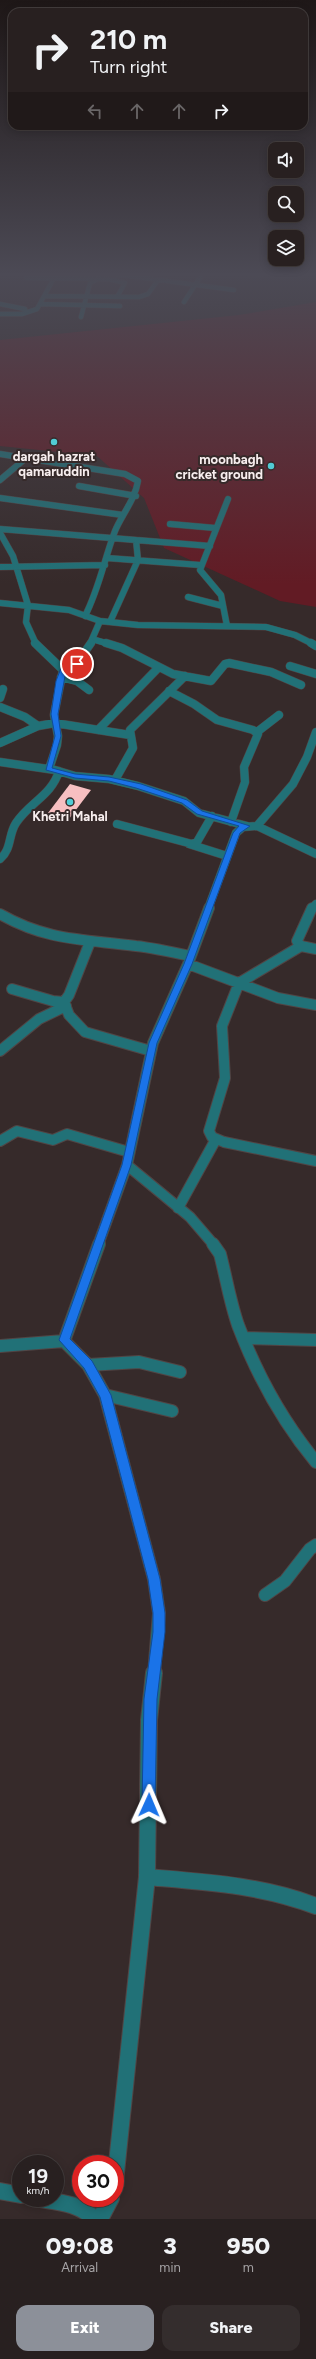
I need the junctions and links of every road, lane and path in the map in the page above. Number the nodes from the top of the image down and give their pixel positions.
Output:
1 (0, 454) edge
2 (26, 458) junction
3 (0, 480) edge
4 (79, 486) dead end
5 (136, 496) junction
6 (0, 498) edge
7 (228, 498) dead end
8 (123, 516) junction
9 (170, 524) dead end
10 (215, 528) junction
11 (0, 529) edge
12 (0, 533) edge
13 (113, 538) junction
14 (136, 540) junction
15 (210, 546) junction
16 (0, 548) edge
17 (8, 548) junction
18 (107, 558) junction
19 (138, 560) junction
20 (105, 565) junction
21 (200, 565) junction
22 (0, 567) edge
23 (16, 567) junction
24 (188, 597) dead end
25 (0, 603) edge
26 (28, 604) junction
27 (223, 606) junction
28 (85, 616) junction
29 (100, 621) junction
30 (110, 622) junction
31 (227, 626) junction
32 (92, 639) junction
33 (316, 646) edge
34 (290, 666) dead end
35 (158, 668) junction
36 (62, 673) junction
37 (316, 674) edge
38 (185, 676) junction
39 (301, 685) dead end
40 (3, 689) dead end
41 (89, 690) dead end
42 (169, 691) junction
43 (0, 698) edge
44 (0, 707) edge
45 (279, 715) dead end
46 (56, 723) junction
47 (38, 726) junction
48 (98, 730) junction
49 (257, 732) junction
50 (316, 732) edge
51 (130, 735) junction
52 (0, 743) edge
53 (0, 762) edge
54 (49, 769) junction
55 (59, 771) junction
56 (115, 780) junction
57 (212, 816) junction
58 (231, 822) junction
59 (117, 824) dead end
60 (252, 826) junction
61 (189, 844) junction
62 (316, 854) edge
63 (228, 856) junction
64 (0, 858) edge
65 (316, 904) edge
66 (0, 914) edge
67 (90, 942) junction
68 (301, 946) junction
69 (316, 949) edge
70 (189, 960) junction
71 (239, 983) junction
72 (12, 989) dead end
73 (65, 1004) junction
74 (316, 1005) edge
75 (0, 1051) edge
76 (151, 1051) junction
77 (216, 1139) junction
78 (0, 1140) edge
79 (129, 1152) junction
80 (316, 1161) edge
81 (127, 1165) junction
82 (178, 1208) junction
83 (245, 1338) junction
84 (64, 1340) junction
85 (316, 1340) edge
86 (0, 1346) edge
87 (88, 1365) junction
88 (180, 1372) dead end
89 (105, 1395) junction
90 (172, 1411) dead end
91 (316, 1462) edge
92 (316, 1545) edge
93 (265, 1595) dead end
94 (147, 1877) junction
95 (316, 1906) edge
96 (118, 2155) edge
97 (0, 2190) edge
98 (12, 2193) edge
99 (64, 2205) edge
100 (106, 2207) edge
101 (94, 2219) edge
102 (100, 2219) edge

1 - 2 street
2 - 3 street
2 - 5 street
4 - 5 street
5 - 8 street
6 - 8 street
7 - 10 street
8 - 13 street
9 - 10 street
10 - 15 street
11 - 13 street
12 - 17 street
13 - 14 street
13 - 18 street
14 - 15 street
14 - 19 street
15 - 21 street
16 - 17 street
17 - 23 street
18 - 19 street
18 - 20 street
19 - 21 street
19 - 30 street
20 - 23 street
20 - 28 street
21 - 27 street
22 - 23 street
23 - 26 street
24 - 27 street
25 - 26 street
26 - 28 street
26 - 36 street
27 - 31 street
28 - 29 street
29 - 30 street
29 - 32 street
30 - 31 street
31 - 33 street
32 - 35 street
32 - 36 street
34 - 37 street
35 - 38 street
35 - 48 street
36 - 41 street
36 - 46 street
38 - 39 street
38 - 42 street
40 - 43 street
42 - 49 street
42 - 51 street
44 - 47 street
45 - 49 street
46 - 47 street
46 - 48 street
46 - 54 street
47 - 52 street
48 - 51 street
49 - 58 street
50 - 60 street
51 - 56 street
53 - 54 street
54 - 55 street
55 - 56 street
55 - 64 street
56 - 57 street
57 - 58 street
57 - 61 street
58 - 60 street
59 - 61 street
60 - 62 street
60 - 63 street
61 - 63 street
63 - 70 street
65 - 68 street
66 - 67 street
67 - 70 street
67 - 73 street
68 - 69 street
68 - 71 street
70 - 71 street
70 - 76 street
71 - 74 street
71 - 77 street
72 - 73 street
73 - 75 street
73 - 76 street
76 - 79 street
77 - 80 street
77 - 82 street
78 - 79 street
79 - 81 street
81 - 82 street
81 - 84 street
82 - 83 street
83 - 85 street
83 - 91 street
84 - 86 street
84 - 87 street
87 - 88 street
87 - 89 street
89 - 90 street
89 - 94 street
92 - 93 street
94 - 95 street
94 - 96 street
97 - 98 street
99 - 101 street
100 - 102 street

